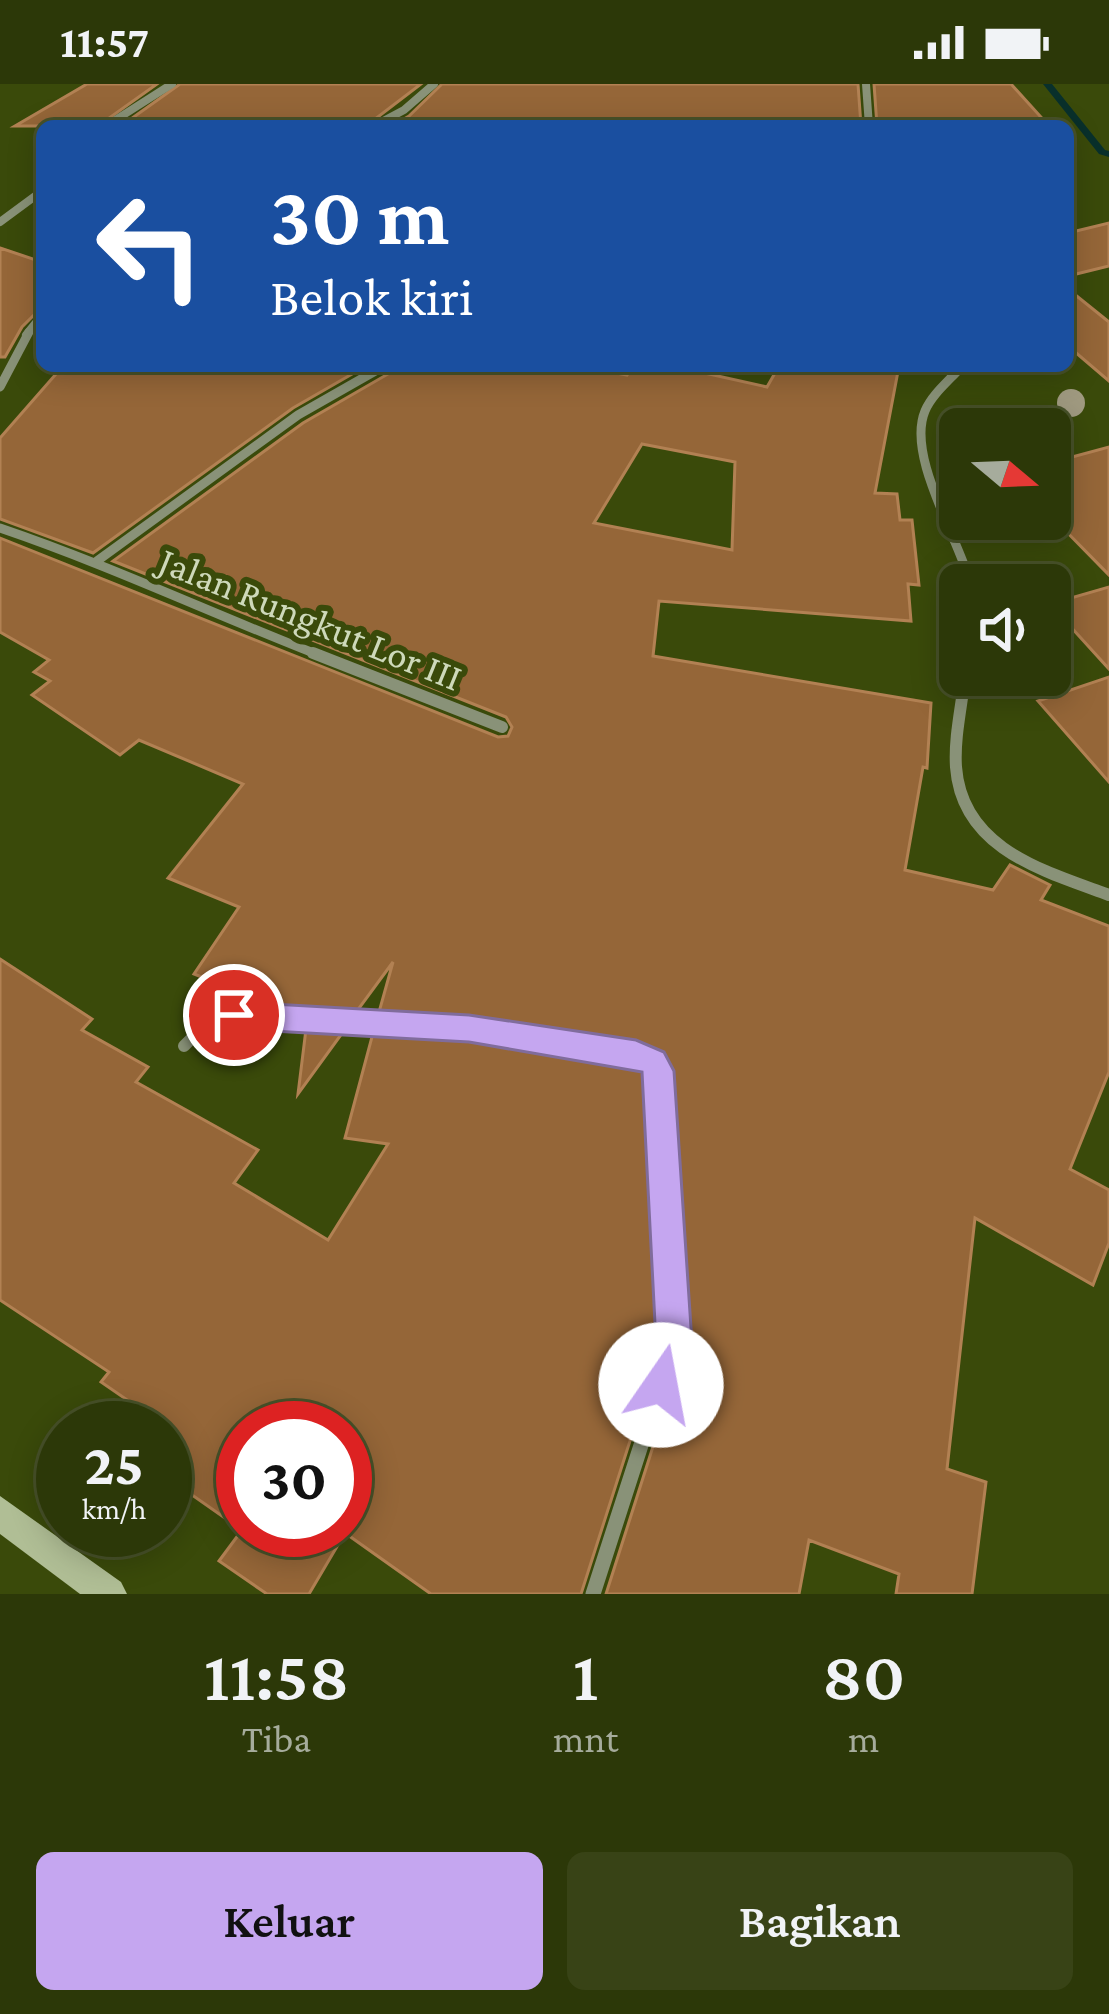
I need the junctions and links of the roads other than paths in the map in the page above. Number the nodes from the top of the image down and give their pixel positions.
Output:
1 (172, 84) edge
2 (434, 84) edge
3 (866, 84) edge
4 (115, 120) edge
5 (385, 120) edge
6 (869, 120) edge
7 (36, 195) edge
8 (0, 222) edge
9 (36, 323) edge
10 (374, 372) edge
11 (957, 372) edge
12 (0, 387) edge
13 (0, 528) edge
14 (98, 561) junction
15 (968, 564) edge
16 (963, 696) edge
17 (502, 727) dead end
18 (1109, 896) edge
19 (184, 1046) dead end
20 (0, 1513) edge
21 (109, 1594) edge
22 (593, 1594) edge

1 - 4 street
2 - 5 street
3 - 6 street
7 - 8 street
9 - 12 street
10 - 14 street, Jalan Rungkut Lor III
11 - 15 street
13 - 14 street, Jalan Rungkut Lor III
14 - 17 street, Jalan Rungkut Lor III
16 - 18 street
19 - 22 street
20 - 21 main road

